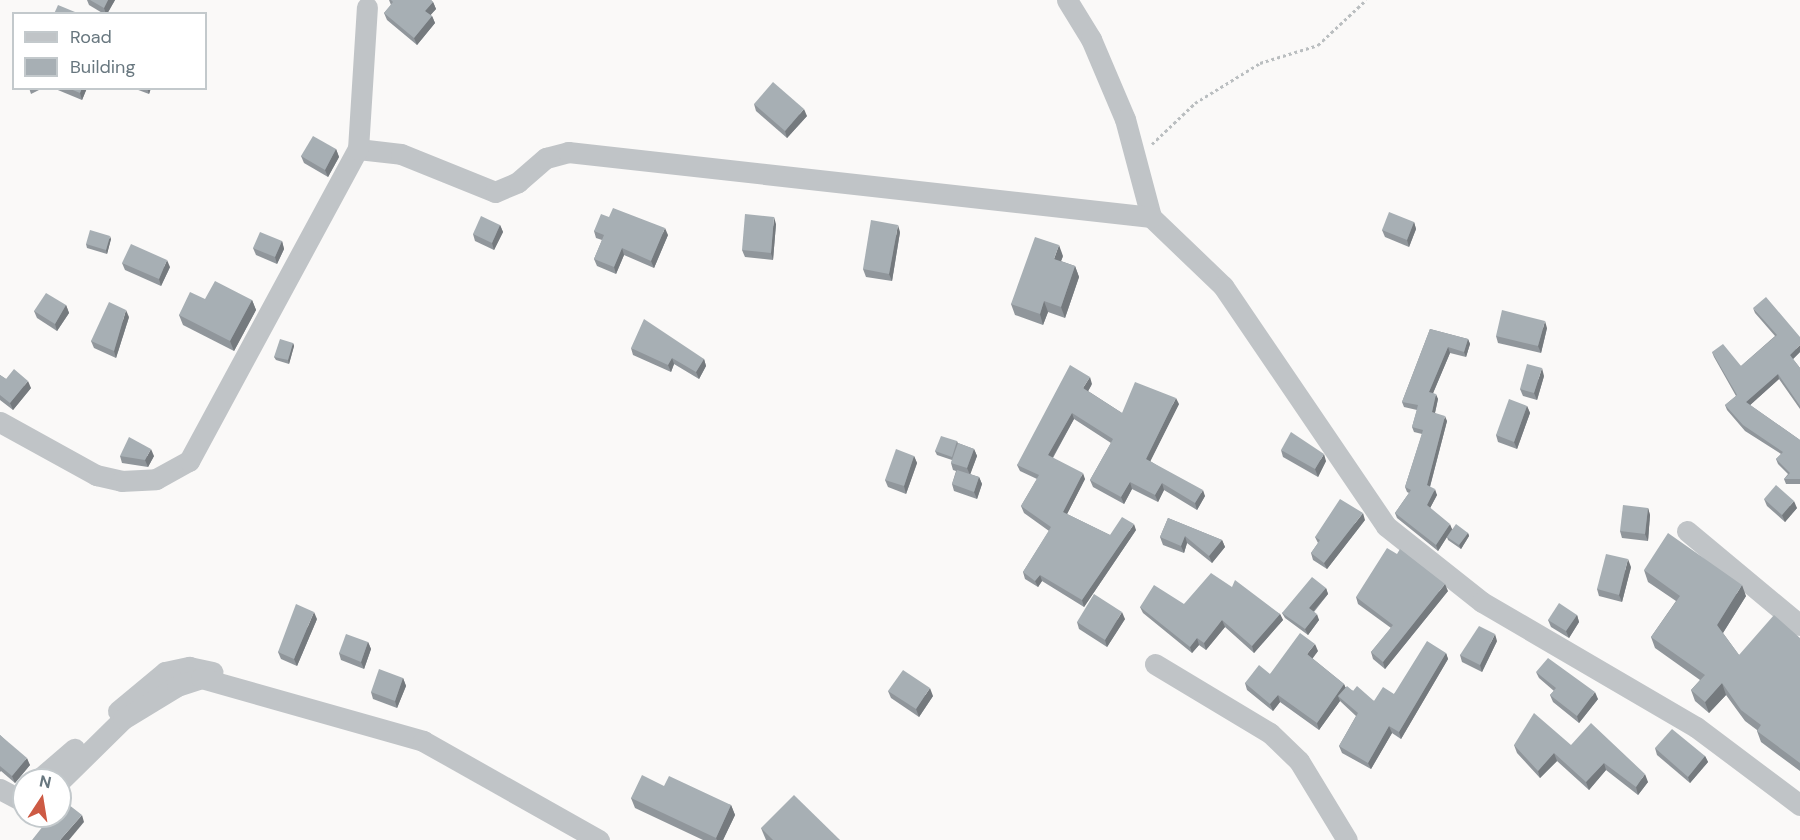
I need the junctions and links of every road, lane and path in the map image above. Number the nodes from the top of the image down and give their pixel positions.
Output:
1 (1067, 0) edge
2 (1366, 0) edge
3 (367, 7) dead end
4 (358, 149) junction
5 (1136, 160) junction
6 (1151, 217) junction
7 (0, 422) edge
8 (1687, 531) dead end
9 (1800, 625) edge
10 (1155, 664) dead end
11 (241, 690) junction
12 (52, 768) edge
13 (72, 769) edge
14 (1800, 805) edge
15 (599, 840) edge
16 (1347, 840) edge

1 - 5 street
2 - 5 path
3 - 4 street
4 - 6 street
4 - 7 street
5 - 6 street
6 - 14 street
8 - 9 street
10 - 16 street
11 - 12 street
11 - 13 street
11 - 15 street

